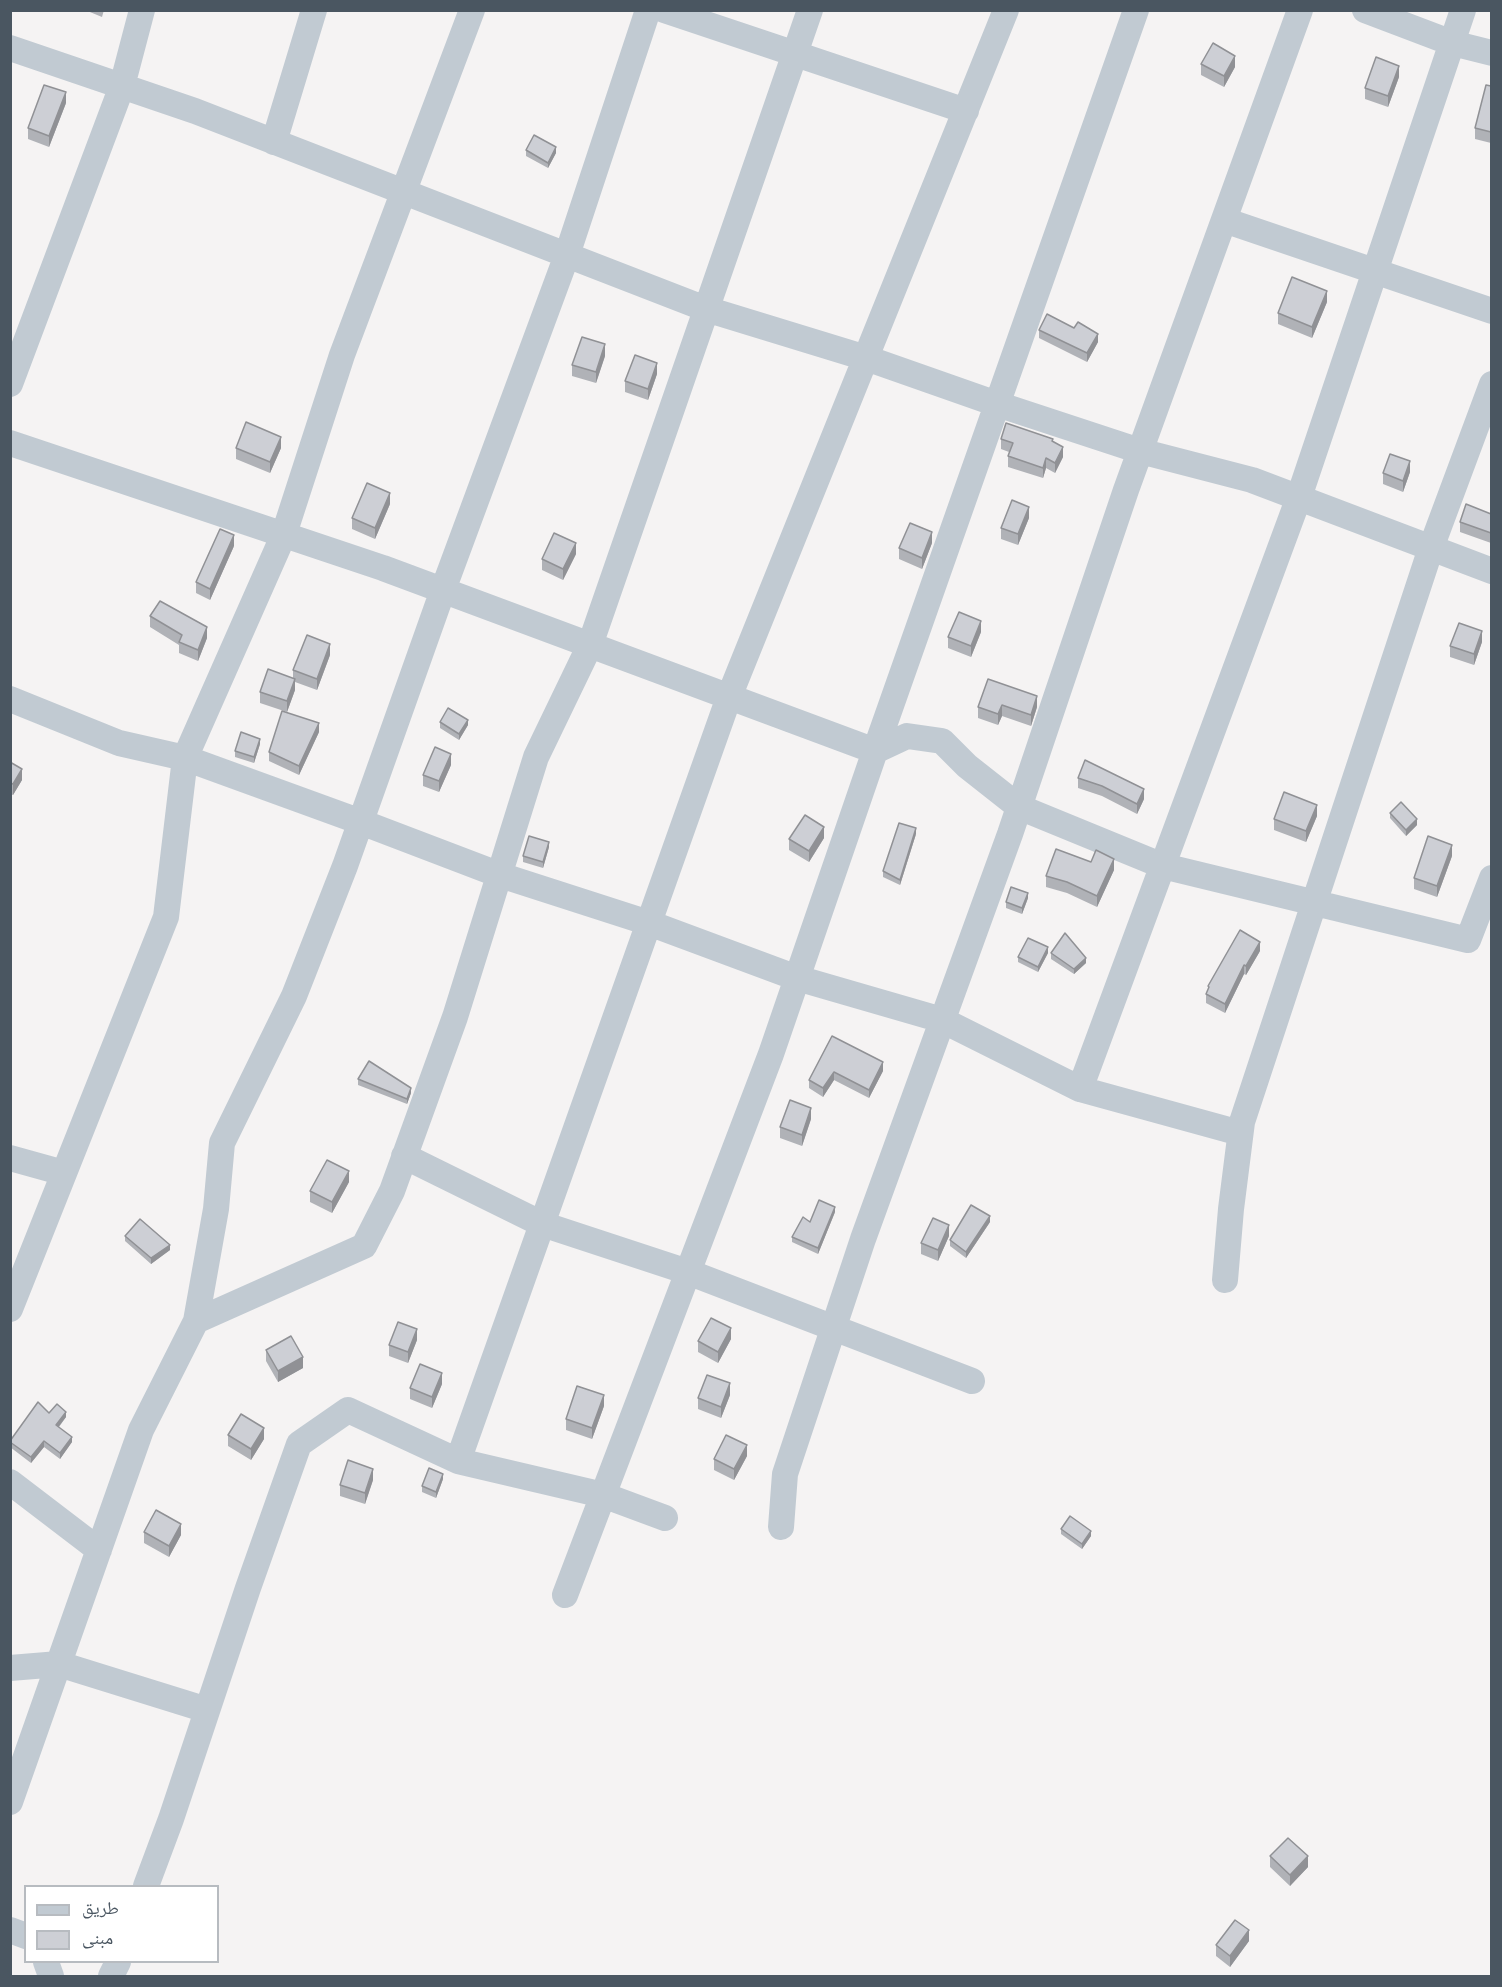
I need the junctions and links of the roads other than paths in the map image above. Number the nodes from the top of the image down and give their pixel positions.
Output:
1 (142, 10) edge
2 (314, 10) edge
3 (472, 10) edge
4 (648, 10) edge
5 (664, 10) edge
6 (810, 10) edge
7 (1006, 10) edge
8 (1136, 10) edge
9 (1300, 10) edge
10 (1365, 10) edge
11 (1463, 10) edge
12 (1452, 43) junction
13 (10, 48) edge
14 (1491, 53) edge
15 (795, 54) junction
16 (122, 86) junction
17 (966, 111) junction
18 (274, 142) junction
19 (403, 192) junction
20 (1224, 220) junction
21 (567, 255) junction
22 (1375, 272) junction
23 (706, 309) junction
24 (1491, 311) edge
25 (866, 358) junction
26 (10, 384) edge
27 (1491, 384) edge
28 (997, 404) junction
29 (10, 443) edge
30 (1140, 451) junction
31 (1299, 497) junction
32 (284, 534) junction
33 (1431, 548) junction
34 (1491, 571) edge
35 (443, 590) junction
36 (590, 645) junction
37 (729, 697) junction
38 (10, 699) edge
39 (875, 751) junction
40 (185, 758) junction
41 (1019, 807) junction
42 (361, 822) junction
43 (1162, 866) junction
44 (500, 875) junction
45 (1491, 878) edge
46 (1314, 903) junction
47 (649, 923) junction
48 (797, 978) junction
49 (942, 1020) junction
50 (1080, 1089) junction
51 (1240, 1133) junction
52 (404, 1156) junction
53 (10, 1158) edge
54 (64, 1173) junction
55 (542, 1224) junction
56 (688, 1272) junction
57 (1225, 1280) dead end
58 (10, 1309) edge
59 (196, 1321) junction
60 (833, 1329) junction
61 (972, 1381) dead end
62 (458, 1461) junction
63 (10, 1482) edge
64 (603, 1495) junction
65 (664, 1518) dead end
66 (781, 1527) dead end
67 (99, 1550) junction
68 (565, 1594) dead end
69 (59, 1664) junction
70 (10, 1668) edge
71 (207, 1710) junction
72 (10, 1802) edge
73 (147, 1885) edge
74 (118, 1963) edge
75 (111, 1977) edge

1 - 16 street
2 - 18 street
3 - 19 street
4 - 21 street
5 - 15 street
6 - 15 street
7 - 17 street
8 - 28 street
9 - 20 street
10 - 12 street
11 - 12 street
12 - 14 street
12 - 22 street
13 - 16 street
15 - 17 street
15 - 23 street
16 - 18 street
16 - 26 street
17 - 25 street
18 - 19 street
19 - 21 street
19 - 32 street
20 - 22 street
20 - 30 street
21 - 23 street
21 - 35 street
22 - 24 street
22 - 31 street
23 - 25 street
23 - 36 street
25 - 28 street
25 - 37 street
27 - 33 street
28 - 30 street
28 - 39 street
29 - 32 street
30 - 31 street
30 - 41 street
31 - 33 street
31 - 43 street
32 - 35 street
32 - 40 street
33 - 34 street
33 - 46 street
35 - 36 street
35 - 42 street
36 - 37 street
36 - 44 street
37 - 39 street
37 - 47 street
38 - 40 street
39 - 41 street
39 - 48 street
40 - 42 street
40 - 54 street
41 - 43 street
41 - 49 street
42 - 44 street
42 - 59 street
43 - 46 street
43 - 50 street
44 - 47 street
44 - 52 street
45 - 46 street
46 - 51 street
47 - 48 street
47 - 55 street
48 - 49 street
48 - 56 street
49 - 50 street
49 - 60 street
50 - 51 street
51 - 57 street
52 - 55 street
52 - 59 street
53 - 54 street
54 - 58 street
55 - 56 street
55 - 62 street
56 - 60 street
56 - 64 street
59 - 67 street
60 - 61 street
60 - 66 street
62 - 64 street
62 - 71 street
63 - 67 street
64 - 65 street
64 - 68 street
67 - 69 street
69 - 70 street
69 - 71 street
69 - 72 street
71 - 73 street
74 - 75 street

